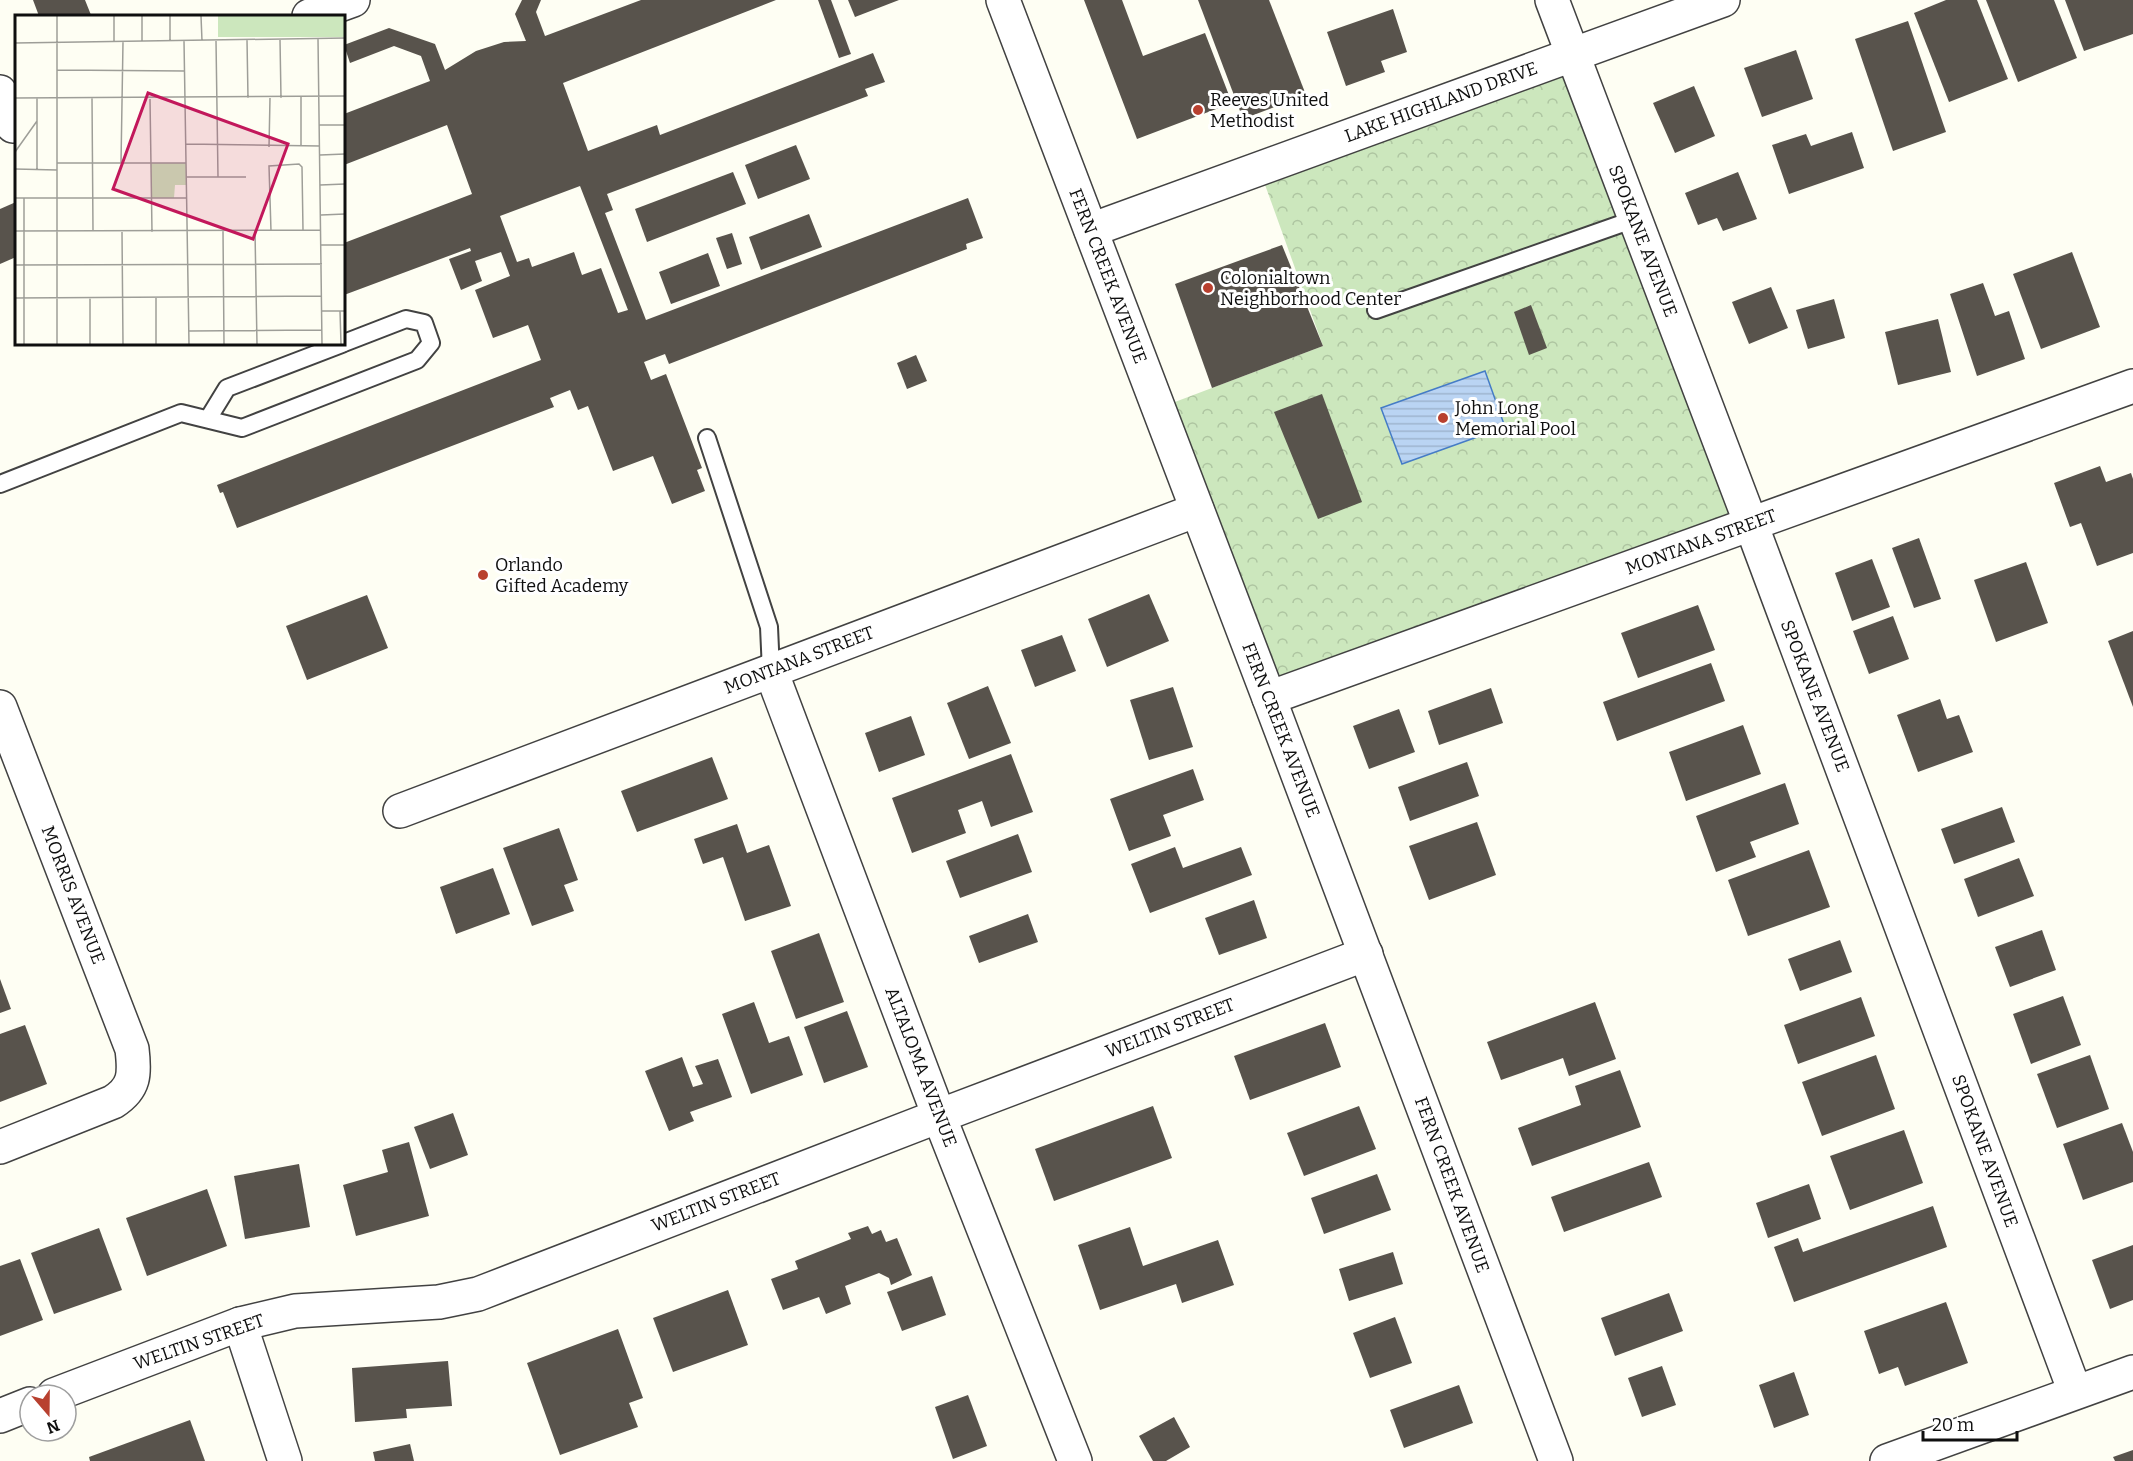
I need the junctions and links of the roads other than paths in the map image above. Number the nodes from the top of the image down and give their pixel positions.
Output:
1 (353, 0) edge
2 (1003, 0) edge
3 (1552, 0) edge
4 (1723, 0) edge
5 (312, 15) edge
6 (1572, 54) junction
7 (0, 92) edge
8 (10, 127) edge
9 (1635, 219) junction
10 (1091, 230) junction
11 (1376, 310) dead end
12 (345, 342) edge
13 (338, 345) edge
14 (2133, 386) edge
15 (208, 419) junction
16 (707, 438) dead end
17 (0, 484) edge
18 (1197, 510) junction
19 (1751, 524) junction
20 (771, 671) junction
21 (1269, 698) junction
22 (0, 707) edge
23 (400, 811) dead end
24 (1366, 954) junction
25 (939, 1116) junction
26 (0, 1147) edge
27 (240, 1324) junction
28 (2133, 1372) edge
29 (78, 1386) edge
30 (2075, 1392) junction
31 (18, 1409) edge
32 (0, 1416) edge
33 (285, 1461) edge
34 (1075, 1461) edge
35 (1556, 1461) edge
36 (1887, 1461) edge

1 - 5 street
2 - 10 street, FERN CREEK AVENUE
3 - 6 street, SPOKANE AVENUE
4 - 6 street, LAKE HIGHLAND DRIVE
6 - 9 street, SPOKANE AVENUE
6 - 10 street, LAKE HIGHLAND DRIVE
7 - 8 street
9 - 11 lane
9 - 19 street, SPOKANE AVENUE
10 - 18 street, FERN CREEK AVENUE
12 - 15 lane
13 - 15 lane
14 - 19 street, MONTANA STREET
15 - 17 lane
16 - 20 lane
18 - 20 street, MONTANA STREET
18 - 21 street, FERN CREEK AVENUE
19 - 21 street, MONTANA STREET
19 - 30 street, SPOKANE AVENUE
20 - 23 street, MONTANA STREET
20 - 25 street, ALTALOMA AVENUE
21 - 24 street, FERN CREEK AVENUE
22 - 26 street, MORRIS AVENUE
24 - 25 street, WELTIN STREET
24 - 35 street, FERN CREEK AVENUE
25 - 27 street, WELTIN STREET
25 - 34 street, ALTALOMA AVENUE
27 - 29 street, WELTIN STREET
27 - 33 street
28 - 30 street
30 - 36 street
31 - 32 street

